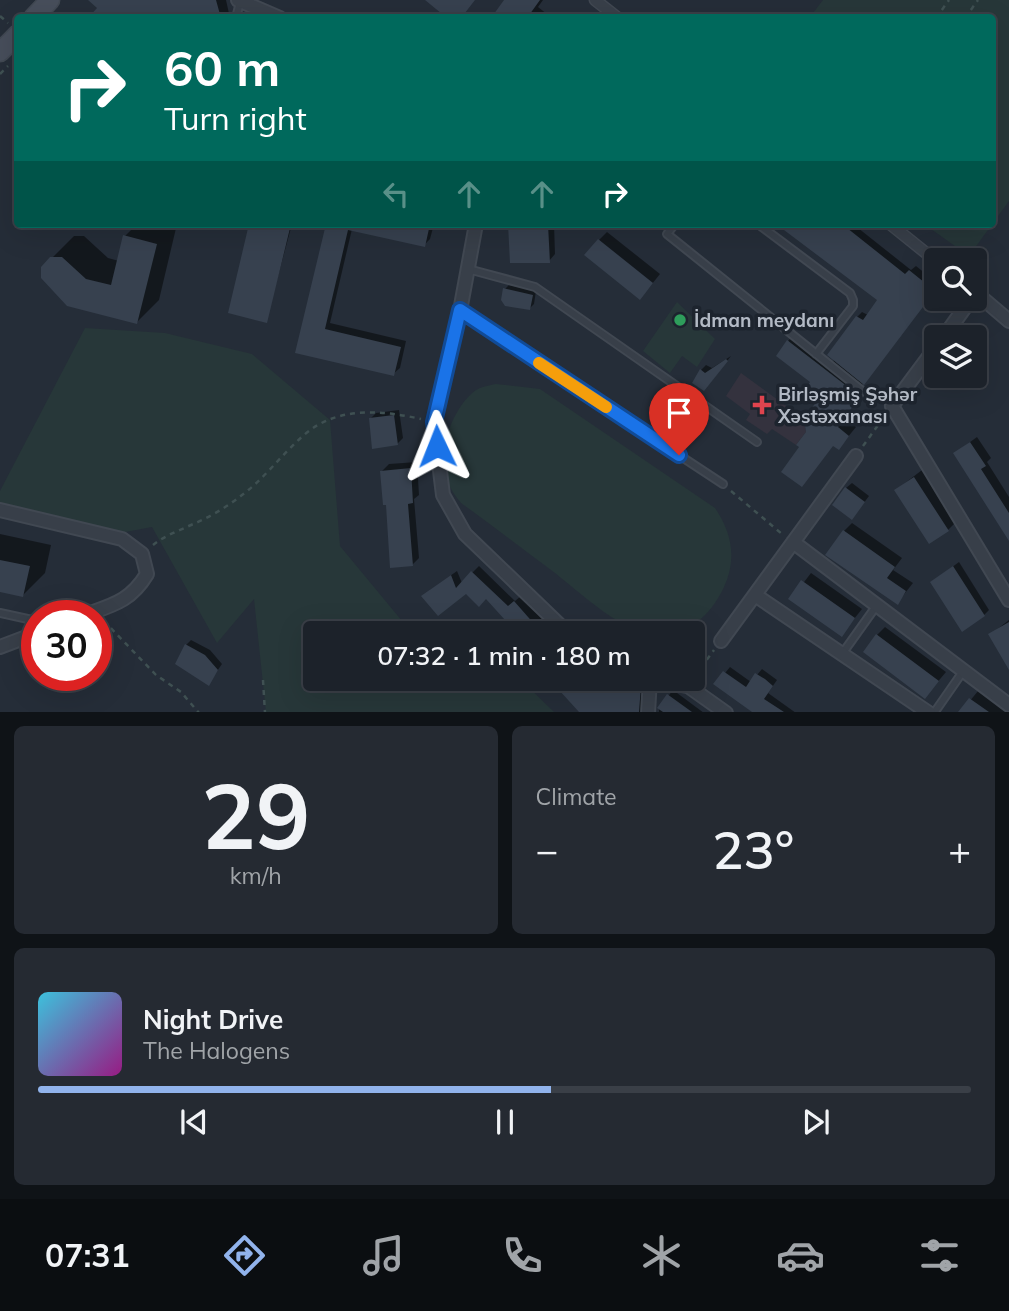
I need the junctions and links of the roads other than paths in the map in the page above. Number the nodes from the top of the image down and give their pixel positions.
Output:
1 (50, 0) edge
2 (595, 0) edge
3 (239, 1) edge
4 (37, 14) edge
5 (270, 14) edge
6 (613, 14) edge
7 (14, 38) edge
8 (0, 52) edge
9 (475, 228) edge
10 (672, 228) edge
11 (763, 228) edge
12 (895, 228) edge
13 (924, 251) edge
14 (468, 269) junction
15 (987, 303) edge
16 (460, 310) junction
17 (1009, 321) edge
18 (816, 354) junction
19 (924, 363) edge
20 (894, 404) junction
21 (757, 442) dead end
22 (856, 456) road end
23 (723, 484) road end
24 (0, 510) edge
25 (793, 542) junction
26 (755, 595) junction
27 (1009, 600) edge
28 (112, 605) edge
29 (877, 605) junction
30 (0, 613) edge
31 (21, 618) edge
32 (555, 621) edge
33 (21, 639) edge
34 (721, 641) road end
35 (0, 647) edge
36 (842, 654) junction
37 (964, 670) junction
38 (649, 691) edge
39 (696, 691) edge
40 (1009, 705) edge
41 (648, 712) edge
42 (726, 712) edge
43 (929, 712) edge
44 (934, 712) edge

1 - 4 main road
2 - 6 street
3 - 5 street
7 - 8 main road
9 - 14 street
10 - 18 lane
11 - 18 lane
12 - 13 street
14 - 16 street
14 - 21 lane
15 - 17 street
16 - 23 lane
16 - 32 street
18 - 20 lane
19 - 20 street
20 - 27 street
22 - 25 street
24 - 28 street
25 - 26 street
25 - 29 street
26 - 34 street
26 - 36 street
29 - 36 lane
29 - 37 street
30 - 31 lane
33 - 35 street
36 - 43 street
37 - 40 street
37 - 44 lane
38 - 41 street
39 - 42 street

